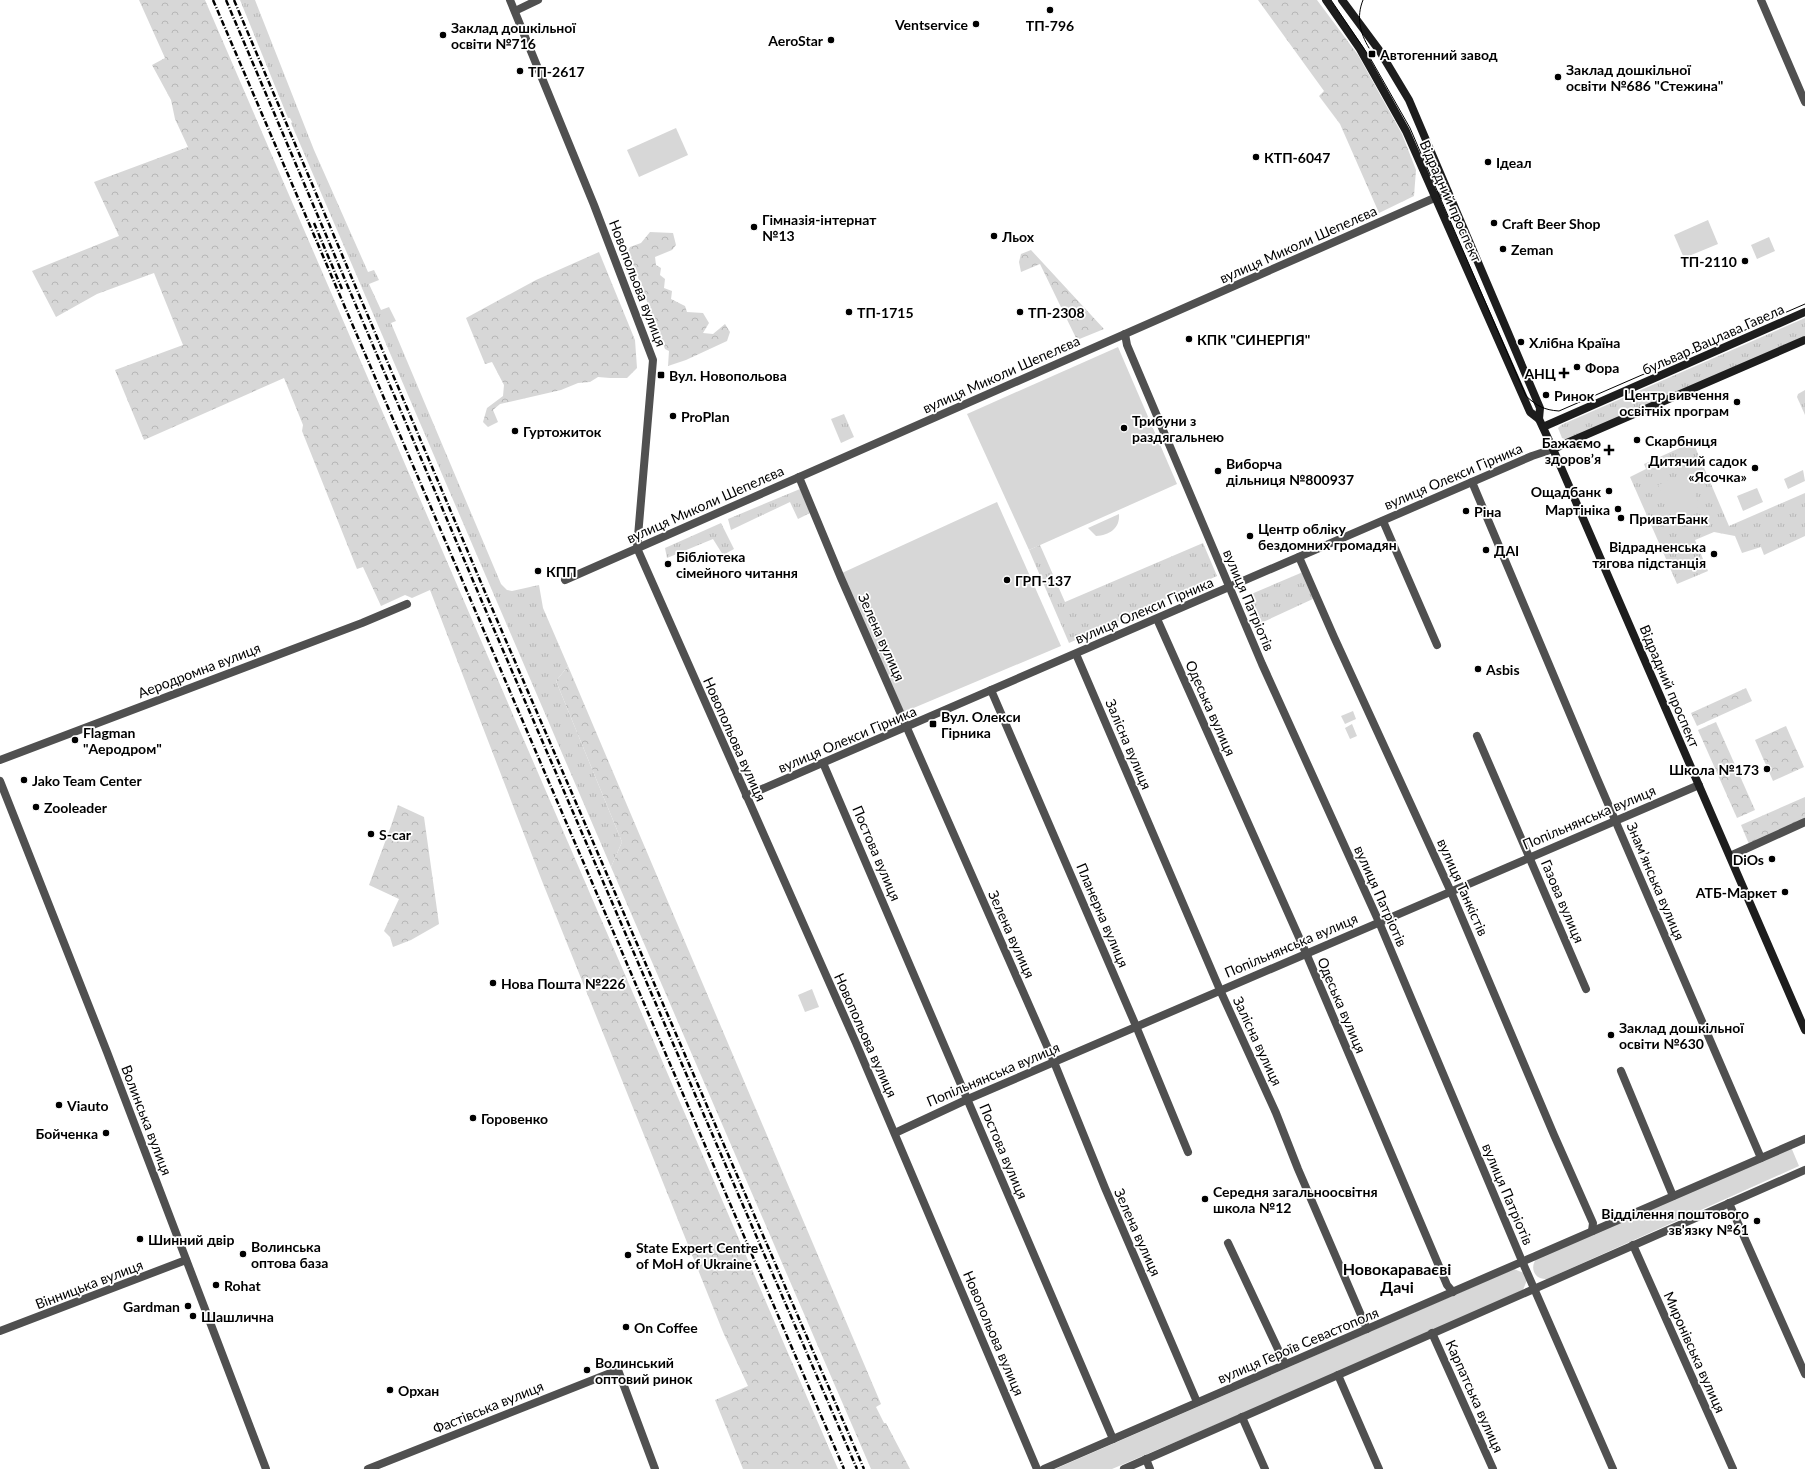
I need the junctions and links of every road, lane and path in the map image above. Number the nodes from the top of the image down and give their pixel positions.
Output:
1 (510, 0) edge
2 (538, 0) edge
3 (1326, 0) edge
4 (1342, 0) edge
5 (1761, 0) edge
6 (514, 11) junction
7 (1805, 102) edge
8 (1448, 192) junction
9 (1435, 198) junction
10 (1805, 312) edge
11 (1124, 334) junction
12 (1805, 340) edge
13 (1539, 419) junction
14 (1543, 427) junction
15 (1553, 449) junction
16 (799, 477) junction
17 (1472, 482) junction
18 (1383, 521) junction
19 (637, 548) junction
20 (1299, 557) junction
21 (565, 580) dead end
22 (1229, 588) junction
23 (407, 604) dead end
24 (1157, 619) junction
25 (1437, 645) dead end
26 (1076, 654) junction
27 (991, 690) junction
28 (907, 727) junction
29 (1478, 736) dead end
30 (0, 760) edge
31 (823, 763) junction
32 (0, 781) edge
33 (1699, 785) junction
34 (746, 796) junction
35 (1616, 820) junction
36 (1805, 822) edge
37 (1530, 856) junction
38 (1730, 856) junction
39 (1451, 892) junction
40 (1379, 922) junction
41 (1306, 953) junction
42 (1586, 989) dead end
43 (1220, 990) junction
44 (1136, 1026) junction
45 (1805, 1030) edge
46 (1054, 1062) junction
47 (1621, 1071) dead end
48 (968, 1098) junction
49 (895, 1132) junction
50 (1805, 1139) edge
51 (1188, 1152) dead end
52 (1761, 1158) junction
53 (1805, 1170) edge
54 (1673, 1196) junction
55 (1730, 1203) junction
56 (1592, 1231) junction
57 (1228, 1243) dead end
58 (1633, 1245) junction
59 (186, 1260) junction
60 (1522, 1262) junction
61 (1535, 1288) junction
62 (1453, 1292) junction
63 (1367, 1329) junction
64 (0, 1331) edge
65 (1432, 1333) junction
66 (1285, 1364) junction
67 (1805, 1374) edge
68 (1338, 1375) junction
69 (1197, 1402) junction
70 (1242, 1417) junction
71 (1113, 1439) junction
72 (1146, 1459) junction
73 (266, 1469) edge
74 (368, 1469) edge
75 (655, 1469) edge
76 (1037, 1469) edge
77 (1044, 1469) edge
78 (1124, 1469) edge
79 (1150, 1469) edge
80 (1265, 1469) edge
81 (1379, 1469) edge
82 (1493, 1469) edge
83 (1613, 1469) edge
84 (1733, 1469) edge

1 - 6 street, Новопольова вулиця
2 - 6 street
3 - 9 main road, Відрадний проспект
4 - 8 main road, Відрадний проспект
5 - 7 street
6 - 19 street, Новопольова вулиця
8 - 9 street, вулиця Миколи Шепелєва
8 - 13 main road, Відрадний проспект
9 - 11 street, вулиця Миколи Шепелєва
9 - 13 main road, Відрадний проспект
10 - 14 main road, бульвар Вацлава Гавела
11 - 16 street, вулиця Миколи Шепелєва
11 - 22 street, вулиця Патріотів
12 - 15 main road
13 - 14 main road, Відрадний проспект
14 - 15 main road, Відрадний проспект
15 - 17 street, вулиця Олекси Гірника
15 - 33 main road, Відрадний проспект
16 - 19 street, вулиця Миколи Шепелєва
16 - 28 street, Зелена вулиця
17 - 18 street, вулиця Олекси Гірника
17 - 35 street, Знамʼянська вулиця
18 - 20 street, вулиця Олекси Гірника
18 - 25 street
19 - 21 street, вулиця Миколи Шепелєва
19 - 34 street, Новопольова вулиця
20 - 22 street, вулиця Олекси Гірника
20 - 39 street, вулиця Танкістів
22 - 24 street, вулиця Олекси Гірника
22 - 40 street, вулиця Патріотів
23 - 30 street, Аеродромна вулиця
24 - 26 street, вулиця Олекси Гірника
24 - 41 street, Одеська вулиця
26 - 27 street, вулиця Олекси Гірника
26 - 43 street, Залісна вулиця
27 - 28 street, вулиця Олекси Гірника
27 - 44 street, Планерна вулиця
28 - 31 street, вулиця Олекси Гірника
28 - 46 street, Зелена вулиця
29 - 37 street, Газова вулиця
31 - 34 street, вулиця Олекси Гірника
31 - 48 street, Постова вулиця
32 - 59 street, Волинська вулиця
33 - 35 street, Попільнянська вулиця
33 - 38 main road, Відрадний проспект
34 - 49 street, Новопольова вулиця
35 - 37 street, Попільнянська вулиця
35 - 52 street, Знамʼянська вулиця
36 - 38 street
37 - 39 street, Попільнянська вулиця
37 - 42 street, Газова вулиця
38 - 45 main road, Відрадний проспект
39 - 40 street, Попільнянська вулиця
39 - 56 street, вулиця Танкістів
40 - 41 street, Попільнянська вулиця
40 - 60 street, вулиця Патріотів
41 - 43 street, Попільнянська вулиця
41 - 62 street, Одеська вулиця
43 - 44 street, Попільнянська вулиця
43 - 63 street, Залісна вулиця
44 - 46 street, Попільнянська вулиця
44 - 51 street, Планерна вулиця
46 - 48 street, Попільнянська вулиця
46 - 69 street, Зелена вулиця
47 - 54 street
48 - 49 street, Попільнянська вулиця
48 - 71 street, Постова вулиця
49 - 76 street, Новопольова вулиця
50 - 52 street, вулиця Героїв Севастополя
52 - 54 street, вулиця Героїв Севастополя
53 - 55 street
54 - 56 street, вулиця Героїв Севастополя
55 - 58 street
55 - 67 street
56 - 60 street, вулиця Героїв Севастополя
57 - 66 street
58 - 61 street
58 - 84 street, Миронівська вулиця
59 - 64 street, Вінницька вулиця
59 - 73 street, Волинська вулиця
60 - 61 street, вулиця Патріотів
60 - 62 street, вулиця Героїв Севастополя
61 - 65 street
61 - 83 street, вулиця Патріотів
62 - 63 street, вулиця Героїв Севастополя
63 - 66 street, вулиця Героїв Севастополя
65 - 68 street
65 - 82 street, Карпатська вулиця
66 - 69 street, вулиця Героїв Севастополя
68 - 70 street
68 - 81 street
69 - 71 street, вулиця Героїв Севастополя
70 - 72 street
70 - 80 street
71 - 77 street, вулиця Героїв Севастополя
72 - 78 street
72 - 79 street
74 - 75 street, Фастівська вулиця

